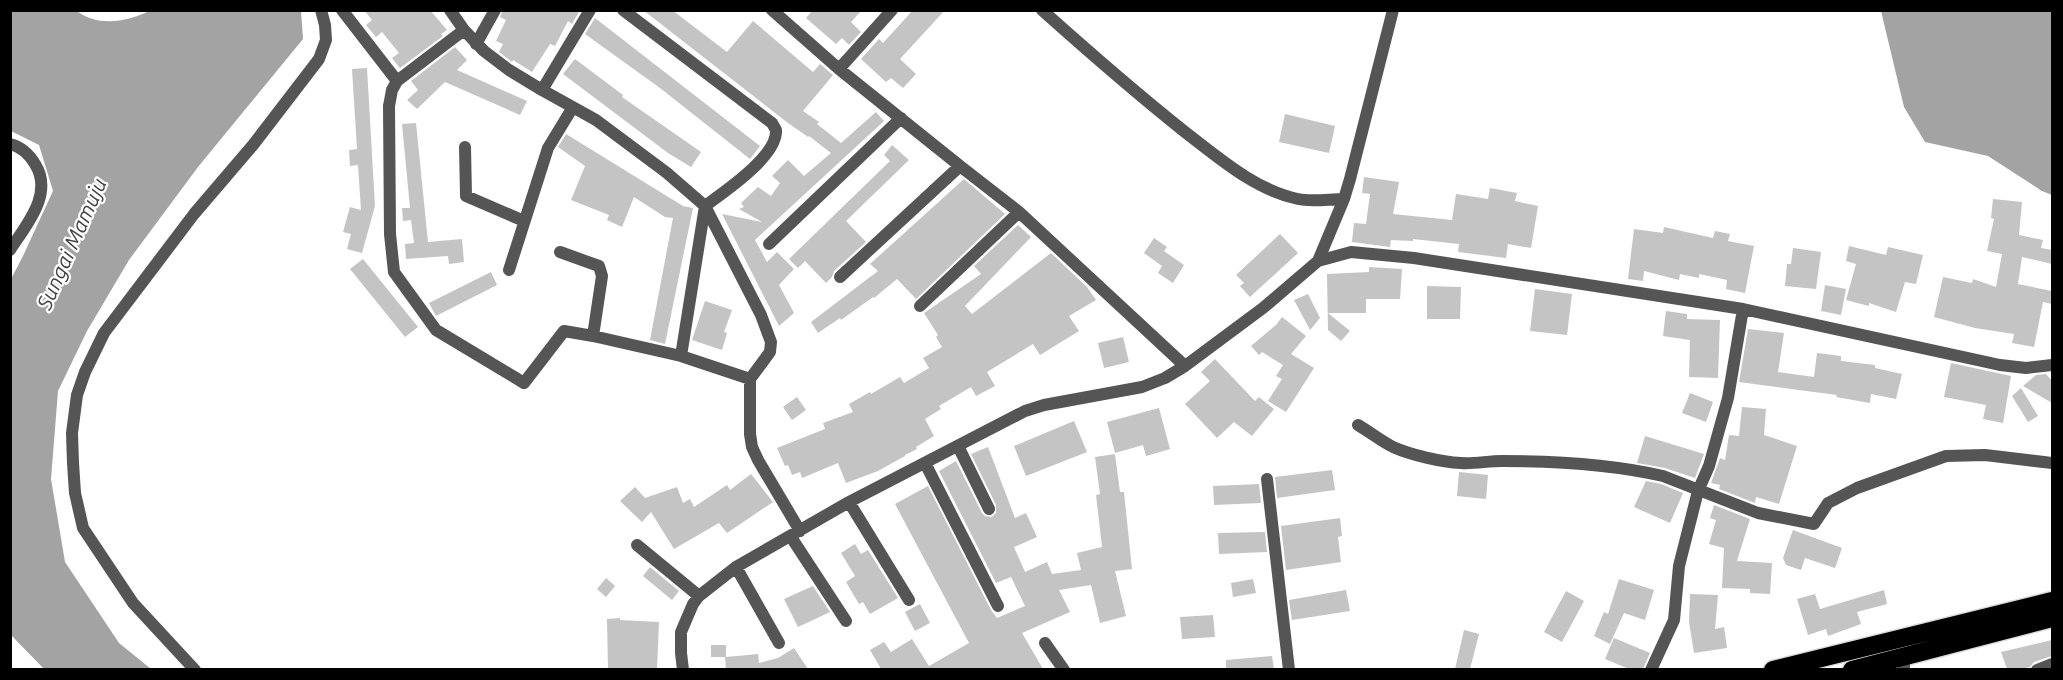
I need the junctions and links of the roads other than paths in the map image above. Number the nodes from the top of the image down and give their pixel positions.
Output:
1 (321, 10) edge
2 (342, 10) edge
3 (450, 10) edge
4 (495, 10) edge
5 (590, 10) edge
6 (623, 10) edge
7 (892, 10) edge
8 (1042, 10) edge
9 (1393, 10) edge
10 (778, 13) edge
11 (464, 30) junction
12 (476, 44) junction
13 (839, 69) junction
14 (397, 81) junction
15 (542, 90) junction
16 (573, 107) junction
17 (901, 118) junction
18 (10, 144) edge
19 (465, 147) dead end
20 (960, 166) junction
21 (1344, 199) junction
22 (705, 207) junction
23 (1019, 212) junction
24 (524, 221) junction
25 (769, 244) dead end
26 (10, 250) edge
27 (560, 252) dead end
28 (1318, 261) junction
29 (509, 270) dead end
30 (840, 277) dead end
31 (920, 306) dead end
32 (1743, 309) junction
33 (593, 336) junction
34 (681, 356) junction
35 (2052, 365) edge
36 (1185, 366) junction
37 (750, 379) junction
38 (1358, 424) dead end
39 (958, 446) junction
40 (2052, 462) edge
41 (925, 463) junction
42 (1267, 479) dead end
43 (1698, 491) junction
44 (849, 502) junction
45 (989, 509) dead end
46 (796, 534) junction
47 (637, 545) dead end
48 (736, 567) junction
49 (699, 596) junction
50 (909, 600) dead end
51 (2052, 601) edge
52 (998, 606) dead end
53 (2052, 618) edge
54 (846, 621) dead end
55 (1909, 635) junction
56 (779, 643) dead end
57 (1045, 643) dead end
58 (1908, 660) edge
59 (2052, 664) edge
60 (195, 669) edge
61 (683, 669) edge
62 (1064, 669) edge
63 (1289, 669) edge
64 (1651, 669) edge
65 (1773, 669) edge
66 (1852, 669) edge
67 (2037, 669) edge

1 - 60 street
2 - 14 street
3 - 11 street
4 - 12 street
5 - 15 street
6 - 22 street
7 - 13 street
8 - 21 street
9 - 21 street
10 - 13 street
11 - 12 street
11 - 14 street
12 - 15 street
13 - 17 street
14 - 33 street
15 - 16 street
16 - 22 street
16 - 24 street
17 - 20 street
17 - 25 street
18 - 26 street
19 - 24 street
20 - 23 street
20 - 30 street
21 - 28 street
22 - 34 street
22 - 37 street
23 - 31 street
23 - 36 street
24 - 29 street
27 - 33 street
28 - 32 street
28 - 36 street
32 - 35 street
32 - 43 street
33 - 34 street
34 - 37 street
36 - 39 street
37 - 46 street
38 - 43 street
39 - 41 street
39 - 45 street
40 - 43 street
41 - 44 street
41 - 52 street
42 - 63 street
43 - 64 street
44 - 46 street
44 - 50 street
46 - 48 street
46 - 54 street
47 - 49 street
48 - 49 street
48 - 56 street
49 - 61 street
51 - 55 highway
53 - 58 highway
55 - 58 highway
55 - 65 highway
57 - 62 street
58 - 66 highway
59 - 67 street

